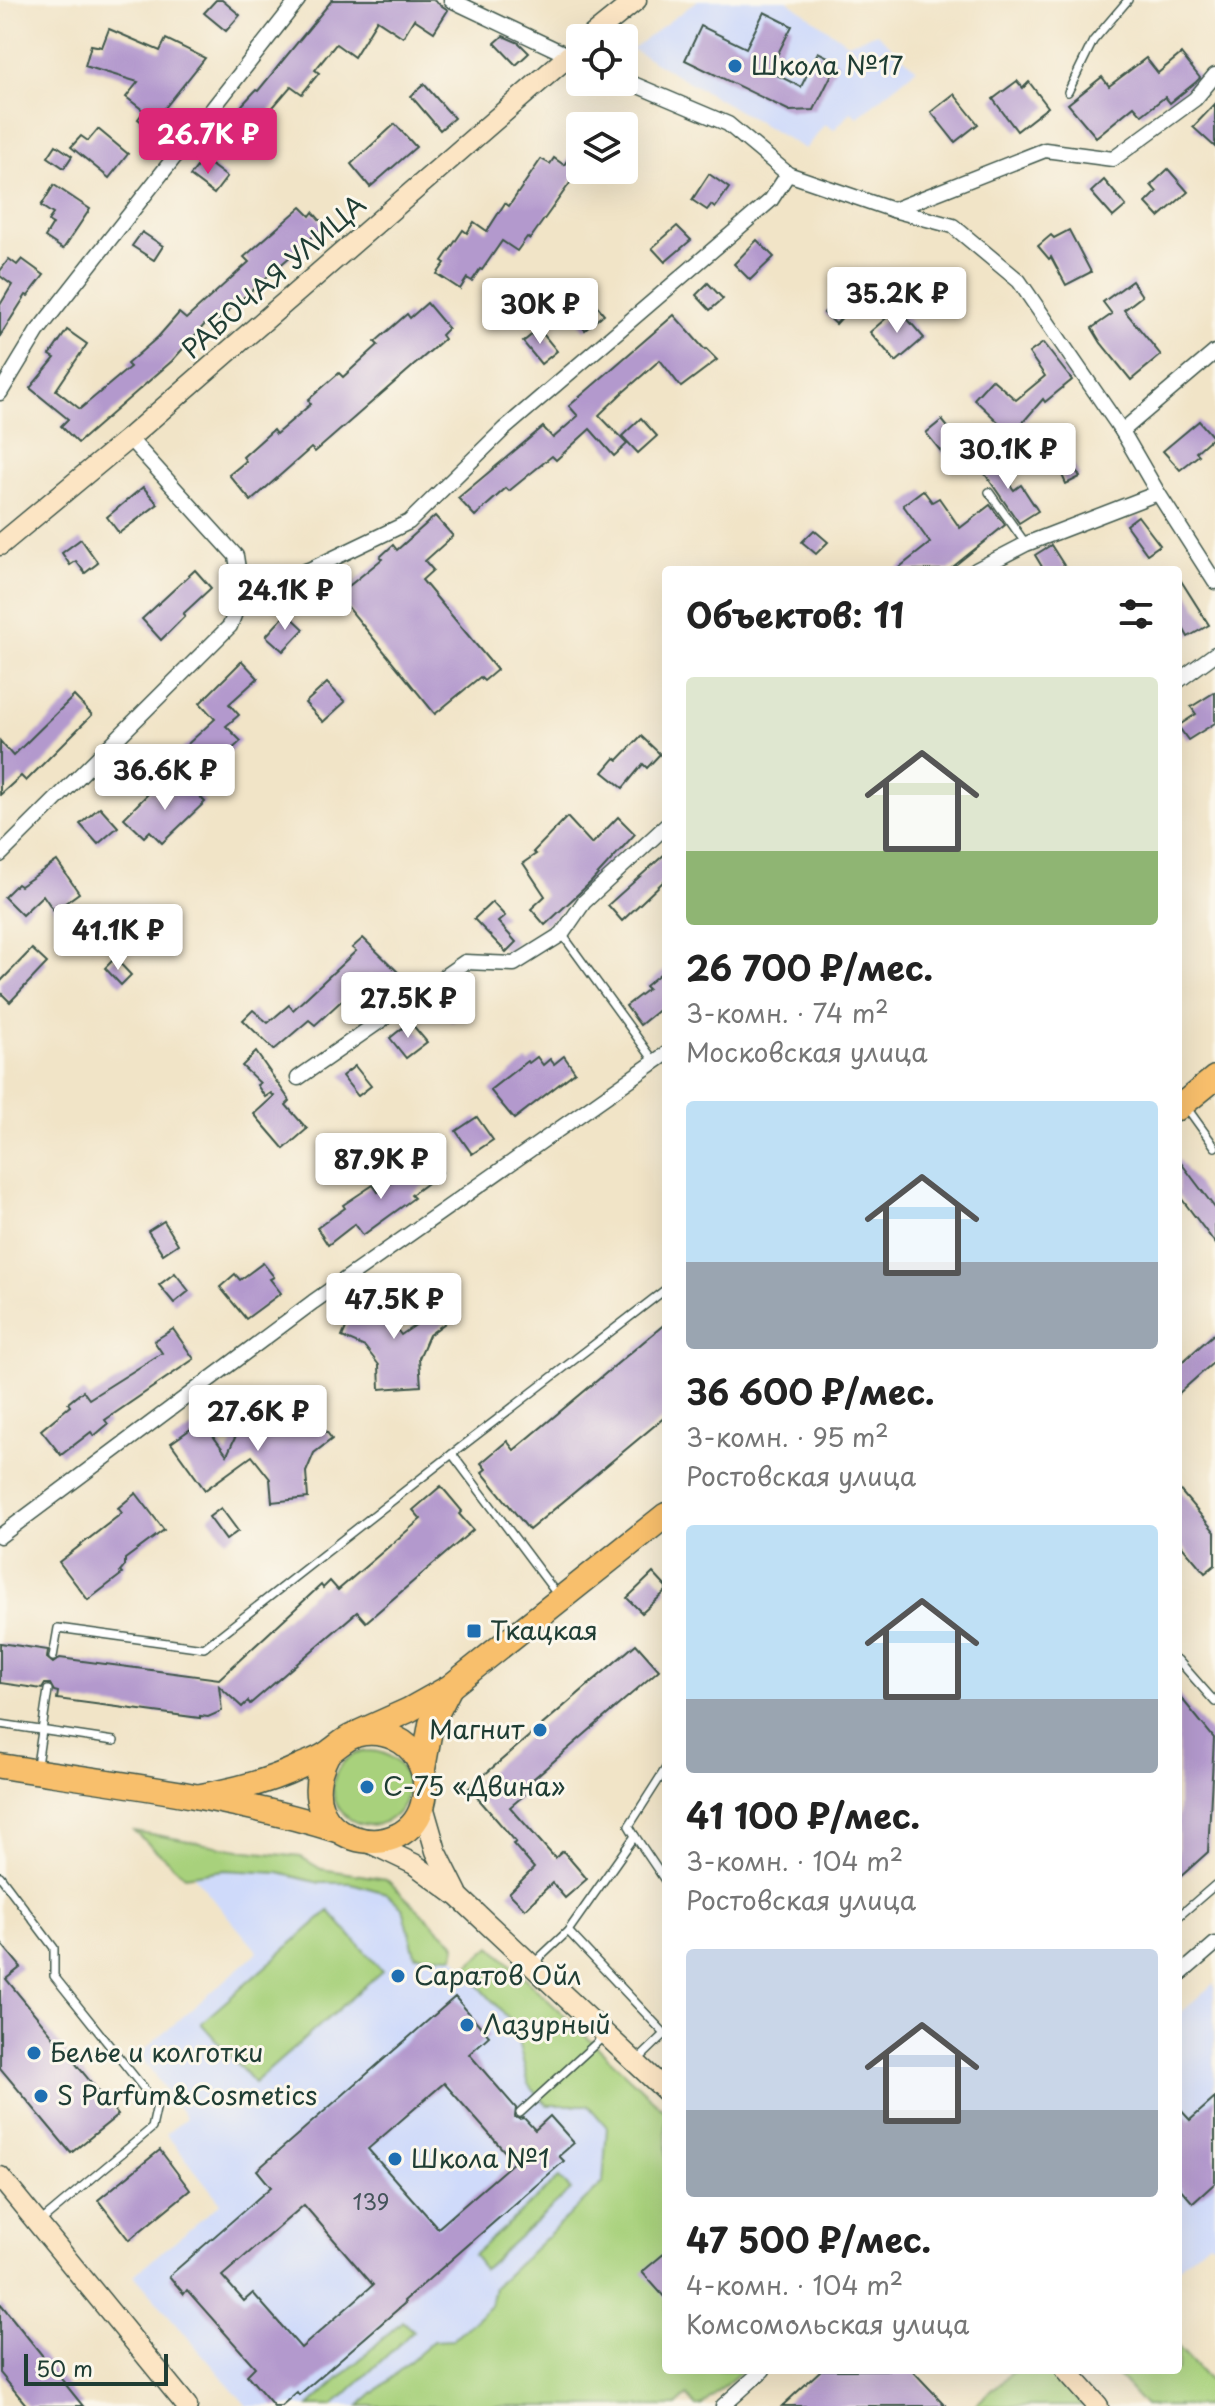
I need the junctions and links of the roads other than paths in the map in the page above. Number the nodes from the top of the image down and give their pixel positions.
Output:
1 (298, 0) edge
2 (451, 0) edge
3 (636, 0) edge
4 (1128, 0) edge
5 (606, 24) edge
6 (566, 50) edge
7 (566, 63) edge
8 (1215, 75) edge
9 (638, 86) edge
10 (1068, 92) dead end
11 (788, 174) junction
12 (893, 210) junction
13 (1215, 352) edge
14 (0, 393) edge
15 (1122, 431) junction
16 (129, 438) junction
17 (989, 492) dead end
18 (1158, 493) junction
19 (1026, 544) junction
20 (0, 545) edge
21 (984, 566) edge
22 (1215, 582) edge
23 (242, 594) junction
24 (1215, 654) edge
25 (1182, 678) edge
26 (662, 830) edge
27 (0, 855) edge
28 (562, 934) junction
29 (660, 1058) edge
30 (298, 1078) dead end
31 (1215, 1078) edge
32 (1182, 1102) edge
33 (1182, 1106) edge
34 (1215, 1147) edge
35 (662, 1292) edge
36 (452, 1454) junction
37 (662, 1518) edge
38 (0, 1536) edge
39 (561, 1599) junction
40 (53, 1657) dead end
41 (1182, 1665) edge
42 (450, 1687) junction
43 (48, 1690) dead end
44 (1215, 1702) edge
45 (0, 1724) edge
46 (42, 1731) junction
47 (354, 1735) junction
48 (114, 1741) dead end
49 (328, 1753) junction
50 (0, 1766) edge
51 (423, 1769) junction
52 (36, 1771) junction
53 (662, 1776) edge
54 (201, 1796) junction
55 (423, 1806) junction
56 (337, 1830) junction
57 (635, 1836) junction
58 (368, 1842) junction
59 (0, 1876) edge
60 (662, 1876) edge
61 (1215, 1885) edge
62 (459, 1897) junction
63 (1182, 1914) edge
64 (568, 1931) junction
65 (1215, 1944) edge
66 (531, 1965) junction
67 (1182, 1973) edge
68 (662, 2031) edge
69 (606, 2035) junction
70 (662, 2038) edge
71 (635, 2062) junction
72 (662, 2087) edge
73 (520, 2113) dead end
74 (0, 2177) edge
75 (37, 2225) junction
76 (759, 2374) edge
77 (1070, 2374) edge
78 (187, 2406) edge
79 (723, 2406) edge
80 (1098, 2406) edge

1 - 14 street
2 - 6 street
3 - 5 street
4 - 10 lane
7 - 16 street, РАБОЧАЯ УЛИЦА
8 - 12 street
9 - 11 street
11 - 12 street
11 - 23 street
12 - 15 street
13 - 15 street
15 - 18 street
16 - 20 street, РАБОЧАЯ УЛИЦА
16 - 23 street
17 - 19 lane
18 - 19 street
18 - 22 street
19 - 21 street
23 - 27 street
24 - 25 street
26 - 28 street
28 - 29 lane
28 - 30 street
29 - 38 street
31 - 32 main road
33 - 34 lane
35 - 36 lane
36 - 39 lane
36 - 40 lane
37 - 39 main road
39 - 42 main road
41 - 44 lane
42 - 47 main road
42 - 51 main road
43 - 46 lane
45 - 46 lane
46 - 48 lane
46 - 52 lane
47 - 49 main road
47 - 51 main road
49 - 54 main road
49 - 56 main road
50 - 52 main road
51 - 55 main road
52 - 54 main road
53 - 57 lane
54 - 56 main road
55 - 58 main road
55 - 62 street
56 - 58 main road
57 - 60 lane
57 - 64 lane
58 - 62 street
59 - 75 lane
61 - 63 lane
62 - 66 street
64 - 66 lane
64 - 68 lane
65 - 67 street
66 - 69 street
69 - 71 street
69 - 73 lane
70 - 71 lane
71 - 72 street
74 - 75 street
75 - 78 street
76 - 79 street
77 - 80 street

